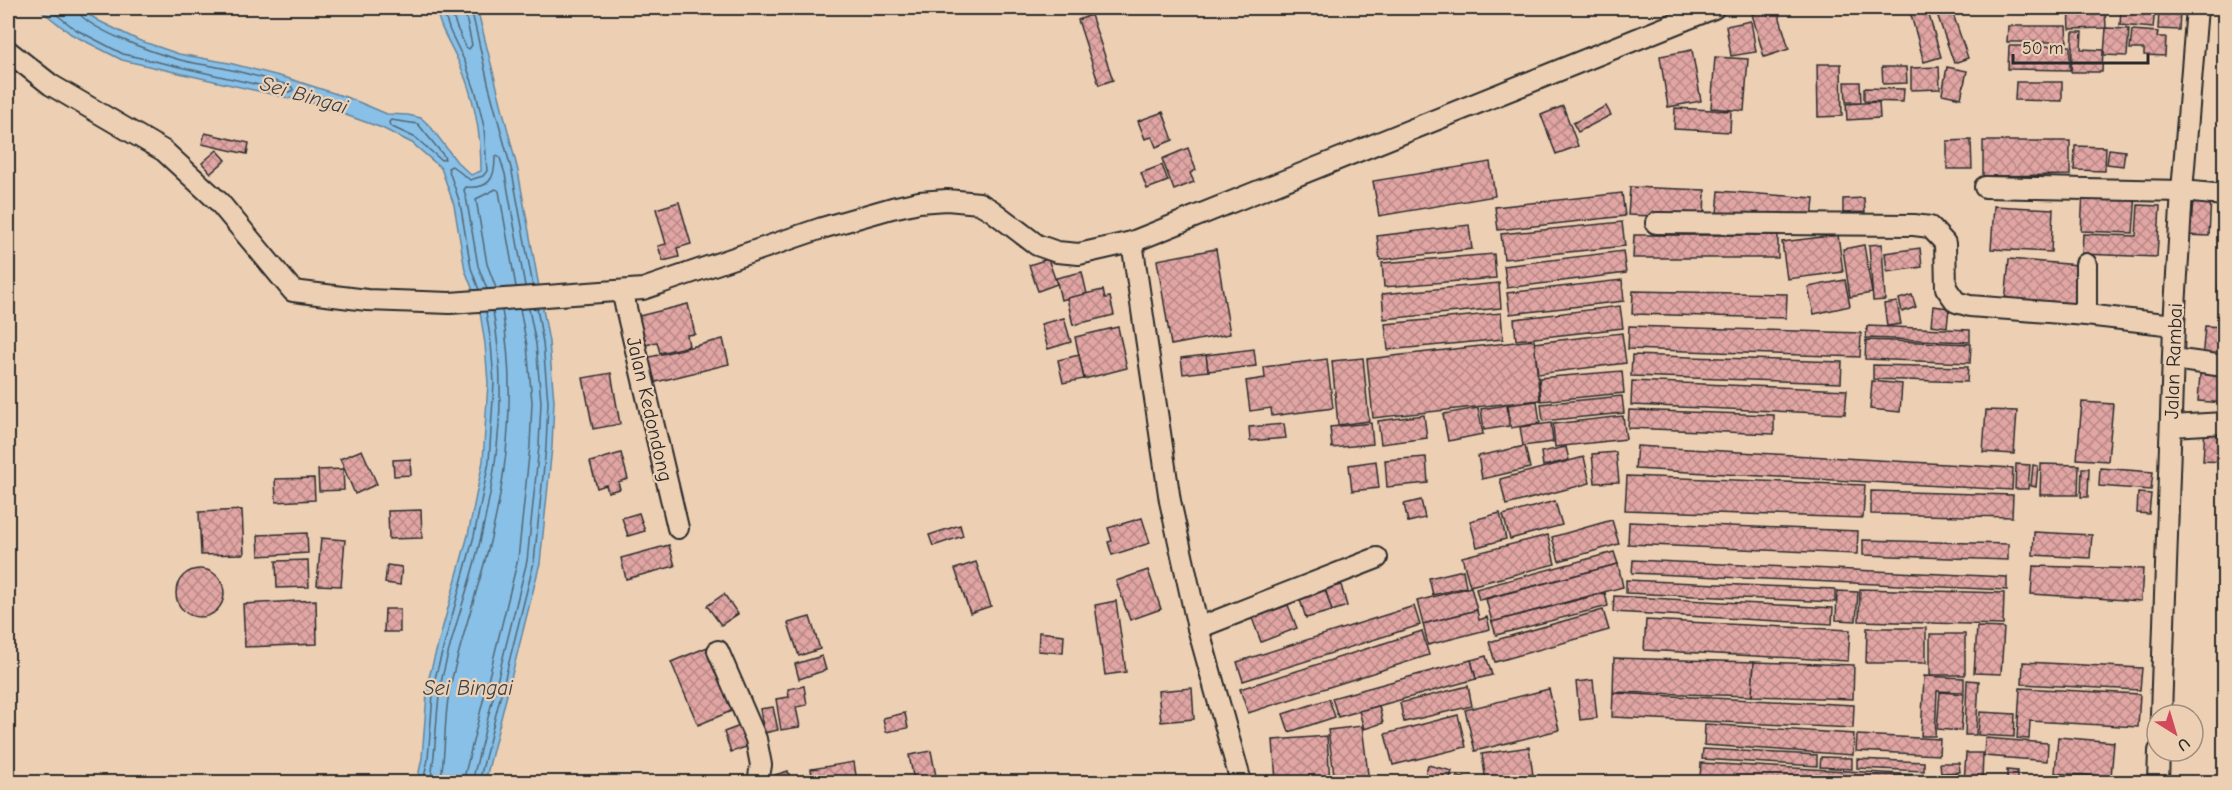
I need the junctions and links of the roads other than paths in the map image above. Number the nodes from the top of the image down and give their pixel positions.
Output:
1 (1714, 8) edge
2 (2197, 8) edge
3 (8, 51) edge
4 (1986, 187) dead end
5 (2182, 191) junction
6 (2224, 195) edge
7 (1656, 223) dead end
8 (1132, 242) junction
9 (2086, 264) dead end
10 (622, 291) junction
11 (2086, 315) junction
12 (2174, 325) junction
13 (2173, 359) junction
14 (2224, 366) edge
15 (2224, 423) edge
16 (2171, 426) junction
17 (678, 528) dead end
18 (1377, 558) dead end
19 (1198, 628) junction
20 (718, 651) dead end
21 (2161, 703) edge
22 (2159, 763) edge
23 (758, 783) edge
24 (1241, 783) edge
25 (2158, 783) edge

1 - 8 street
2 - 5 street, Jalan Rambai
3 - 10 street
4 - 5 street
5 - 6 street
5 - 12 street, Jalan Rambai
7 - 11 street
8 - 10 street
8 - 19 street
9 - 11 street
10 - 17 street, Jalan Kedondong
11 - 12 street
12 - 13 street, Jalan Rambai
13 - 14 street
13 - 16 street, Jalan Rambai
15 - 16 street
16 - 21 street, Jalan Rambai
18 - 19 street
19 - 24 street
20 - 23 street
22 - 25 street

